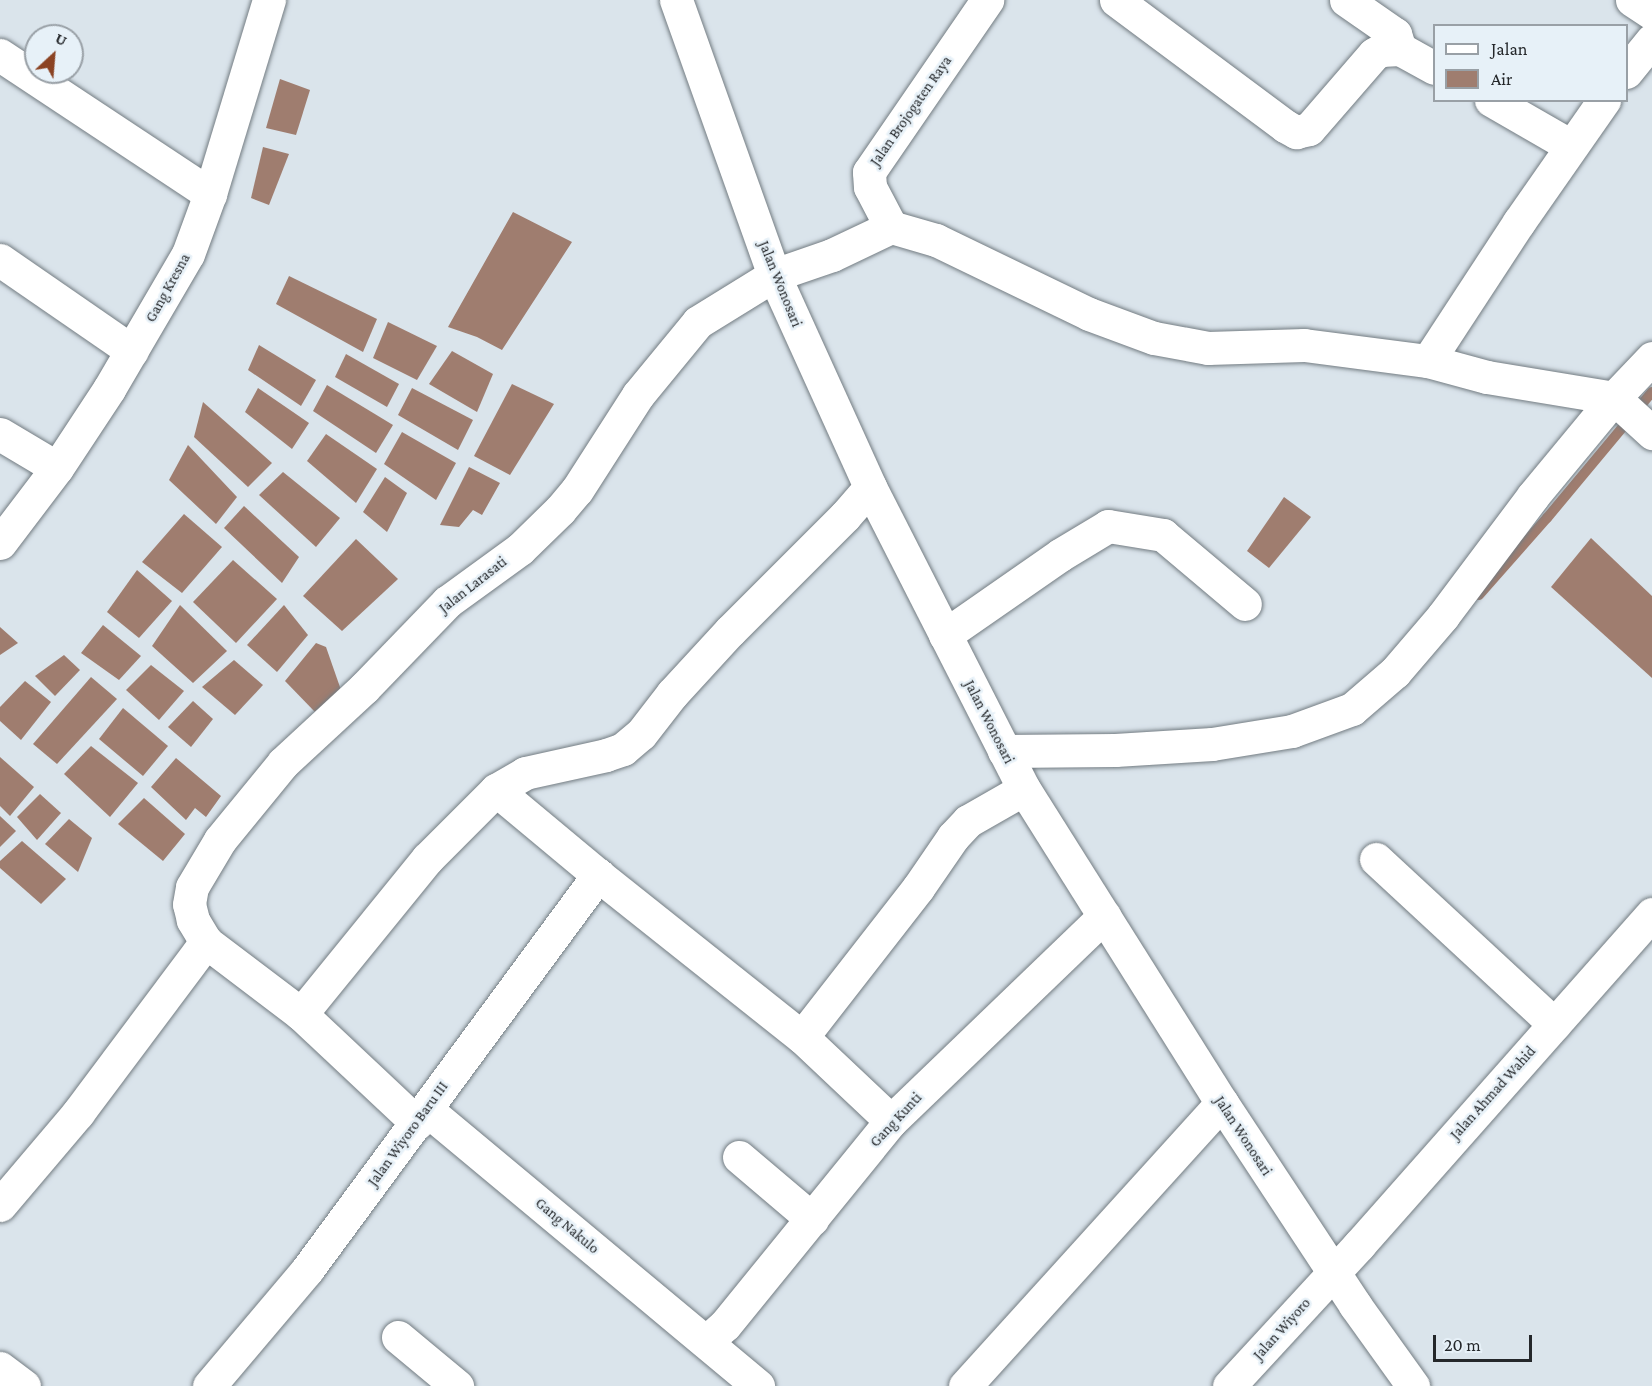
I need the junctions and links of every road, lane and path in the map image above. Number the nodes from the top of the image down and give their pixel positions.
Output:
1 (269, 0) edge
2 (676, 0) edge
3 (987, 0) edge
4 (1116, 0) edge
5 (1346, 0) edge
6 (1632, 0) edge
7 (1652, 13) edge
8 (1652, 40) edge
9 (1400, 49) junction
10 (0, 55) edge
11 (1433, 67) edge
12 (1628, 70) edge
13 (1494, 102) edge
14 (1603, 102) edge
15 (1571, 146) junction
16 (210, 194) junction
17 (891, 226) junction
18 (0, 260) edge
19 (774, 275) junction
20 (132, 351) junction
21 (1652, 358) edge
22 (1428, 361) junction
23 (1632, 415) edge
24 (0, 434) edge
25 (57, 468) junction
26 (870, 487) junction
27 (4, 532) edge
28 (1245, 604) dead end
29 (945, 635) junction
30 (1004, 751) junction
31 (1024, 789) junction
32 (496, 790) junction
33 (1376, 859) dead end
34 (598, 875) junction
35 (1652, 914) edge
36 (1104, 916) junction
37 (206, 942) junction
38 (301, 1014) junction
39 (1554, 1024) junction
40 (801, 1037) junction
41 (1222, 1103) junction
42 (422, 1117) junction
43 (891, 1122) junction
44 (739, 1157) dead end
45 (0, 1205) edge
46 (812, 1219) junction
47 (1334, 1271) junction
48 (398, 1337) dead end
49 (707, 1341) junction
50 (0, 1368) edge
51 (24, 1386) edge
52 (208, 1386) edge
53 (457, 1386) edge
54 (758, 1386) edge
55 (965, 1386) edge
56 (1229, 1386) edge
57 (1413, 1386) edge

1 - 16 main road, Gang Kresna
2 - 19 main road, Jalan Wonosari
3 - 17 main road, Jalan Brojogaten Raya
4 - 9 main road
5 - 9 main road
6 - 7 main road
8 - 12 main road
9 - 11 main road
10 - 16 main road
13 - 15 main road
14 - 15 main road
15 - 22 main road
16 - 20 main road, Gang Kresna
17 - 19 main road, Jalan Larasati
17 - 22 main road
18 - 20 main road
19 - 26 main road, Jalan Wonosari
19 - 37 main road, Jalan Larasati
20 - 25 main road, Gang Kresna
21 - 23 main road
22 - 23 main road
23 - 30 main road
24 - 25 main road
25 - 27 main road, Gang Kresna
26 - 29 main road, Jalan Wonosari
26 - 32 main road
28 - 29 main road
29 - 30 main road, Jalan Wonosari
30 - 31 main road, Jalan Wonosari
31 - 36 main road, Jalan Wonosari
31 - 40 main road
32 - 34 main road
32 - 38 main road
33 - 39 main road
34 - 40 main road
34 - 42 main road, Jalan Wiyoro Baru III
35 - 39 main road, Jalan Ahmad Wahid
36 - 41 main road, Jalan Wonosari
36 - 43 main road, Gang Kunti
37 - 38 main road, Gang Nakulo
37 - 45 main road
38 - 42 main road, Gang Nakulo
39 - 47 main road, Jalan Ahmad Wahid
40 - 43 main road
41 - 47 main road, Jalan Wonosari
41 - 55 main road
42 - 49 main road, Gang Nakulo
42 - 52 main road, Jalan Wiyoro Baru III
43 - 46 main road, Gang Kunti
44 - 46 main road
46 - 49 main road, Gang Kunti
47 - 56 main road, Jalan Wiyoro
47 - 57 main road, Jalan Wonosari
48 - 53 main road
49 - 54 main road, Gang Nakulo
50 - 51 main road

